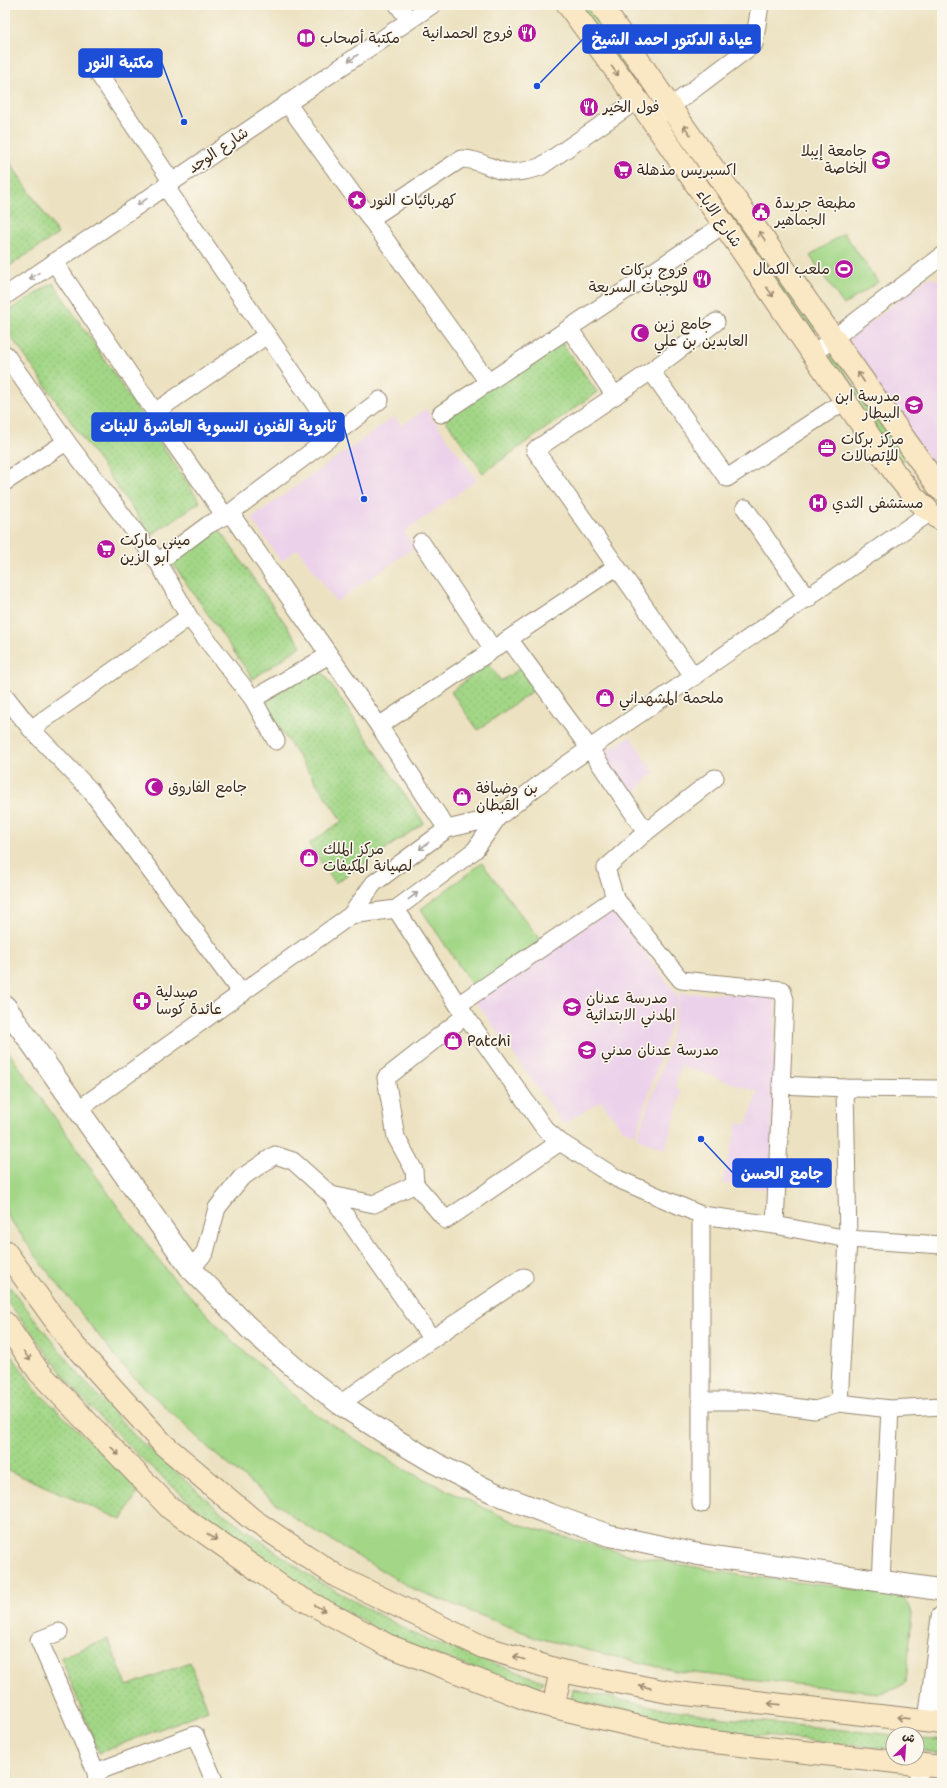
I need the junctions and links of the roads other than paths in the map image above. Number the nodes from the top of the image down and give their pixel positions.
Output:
1 (398, 5) edge
2 (432, 5) edge
3 (568, 5) edge
4 (601, 5) edge
5 (760, 5) edge
6 (409, 20) junction
7 (91, 63) dead end
8 (636, 101) junction
9 (287, 103) junction
10 (670, 107) junction
11 (652, 120) junction
12 (168, 184) junction
13 (370, 219) junction
14 (723, 225) junction
15 (942, 256) edge
16 (54, 262) junction
17 (5, 296) edge
18 (716, 322) dead end
19 (569, 328) junction
20 (267, 335) junction
21 (835, 338) junction
22 (5, 354) edge
23 (814, 354) junction
24 (651, 371) junction
25 (488, 382) junction
26 (615, 396) junction
27 (380, 400) dead end
28 (846, 400) junction
29 (155, 412) junction
30 (441, 414) dead end
31 (335, 434) junction
32 (66, 442) junction
33 (915, 455) junction
34 (896, 473) junction
35 (5, 482) edge
36 (941, 489) edge
37 (745, 508) dead end
38 (227, 515) junction
39 (935, 516) edge
40 (421, 542) dead end
41 (158, 562) junction
42 (616, 567) junction
43 (808, 599) junction
44 (189, 617) junction
45 (509, 639) junction
46 (493, 650) junction
47 (329, 655) junction
48 (694, 677) junction
49 (5, 696) edge
50 (253, 699) junction
51 (379, 726) junction
52 (31, 729) junction
53 (276, 741) dead end
54 (590, 749) junction
55 (716, 778) dead end
56 (498, 817) junction
57 (447, 829) junction
58 (646, 832) junction
59 (616, 898) junction
60 (396, 909) junction
61 (351, 915) junction
62 (242, 994) junction
63 (5, 1006) edge
64 (461, 1010) junction
65 (781, 1084) junction
66 (845, 1088) junction
67 (942, 1089) edge
68 (79, 1109) junction
69 (560, 1142) junction
70 (415, 1184) junction
71 (331, 1195) junction
72 (700, 1215) junction
73 (775, 1225) junction
74 (848, 1239) junction
75 (942, 1245) edge
76 (5, 1251) edge
77 (191, 1269) junction
78 (524, 1277) dead end
79 (5, 1323) edge
80 (432, 1338) junction
81 (700, 1401) junction
82 (839, 1403) junction
83 (340, 1404) junction
84 (942, 1406) edge
85 (890, 1409) junction
86 (701, 1504) dead end
87 (881, 1581) junction
88 (942, 1590) edge
89 (942, 1617) edge
90 (59, 1632) dead end
91 (561, 1672) junction
92 (553, 1707) junction
93 (935, 1722) edge
94 (942, 1767) edge
95 (919, 1774) edge
96 (96, 1777) edge
97 (215, 1783) edge

1 - 6 street
2 - 6 street, شارع الوجد
3 -> 8 main road, شارع الاباء
4 - 10 main road, شارع الاباء
5 - 10 street
6 -> 9 street, شارع الوجد
7 - 12 street
8 - 11 main road, شارع الاباء
8 - 13 street
9 - 12 street, شارع الوجد
9 - 13 street
10 - 11 street
21 -> 10 main road, شارع الاباء
11 - 14 main road, شارع الاباء
12 -> 16 street, شارع الوجد
12 - 20 street
13 - 25 street
14 - 19 street
14 -> 23 main road, شارع الاباء
15 - 21 street
16 -> 17 street, شارع الوجد
16 - 29 street
18 - 24 street
19 - 25 street
19 - 26 street
20 - 29 street
20 - 31 street
21 - 23 street
33 -> 21 main road, شارع الاباء
22 - 32 street
23 - 28 main road, شارع الاباء
24 - 26 street
24 - 28 street
25 - 30 street
26 - 42 street
27 - 31 street
28 - 34 main road, شارع الاباء
29 - 38 street
31 - 38 street
32 - 35 street
32 - 41 street
33 - 34 main road
33 - 36 main road, شارع الاباء
34 - 39 main road, شارع الاباء
36 - 39 main road
37 - 43 street
38 - 41 street
38 - 47 street
39 - 43 street
40 - 46 street
41 - 44 street
42 - 45 street
42 - 48 street
43 - 48 street
44 - 50 street
44 - 52 street
45 - 46 street
45 - 54 street
46 - 51 street
47 - 50 street
47 - 51 street
48 - 54 street
49 - 52 street
50 - 53 street
51 - 57 street
52 - 62 street
54 - 56 street
54 - 58 street
55 - 58 street
56 - 57 street
60 -> 56 street
57 -> 61 street
58 - 59 street
59 - 64 street
59 - 65 street
60 - 61 street
60 - 64 street
61 - 62 street
62 - 68 street
63 - 68 street
64 - 69 street
64 - 70 street
65 - 66 street
65 - 73 street
66 - 67 street
66 - 74 street
68 - 77 street
69 - 70 street
69 - 72 street
70 - 71 street
71 - 77 street
71 - 80 street
72 - 73 street
72 - 81 street
73 - 74 street
74 - 75 street
74 - 82 street
91 -> 76 main road
77 - 83 street
78 - 80 street
79 -> 92 main road
80 - 83 street
81 - 82 street
81 - 86 street
82 - 85 street
83 - 87 street
84 - 85 street
85 - 87 street
87 - 88 street
89 - 93 street
90 - 96 street
91 - 92 main road
93 -> 91 main road
92 - 95 main road
94 - 95 main road
96 - 97 street

